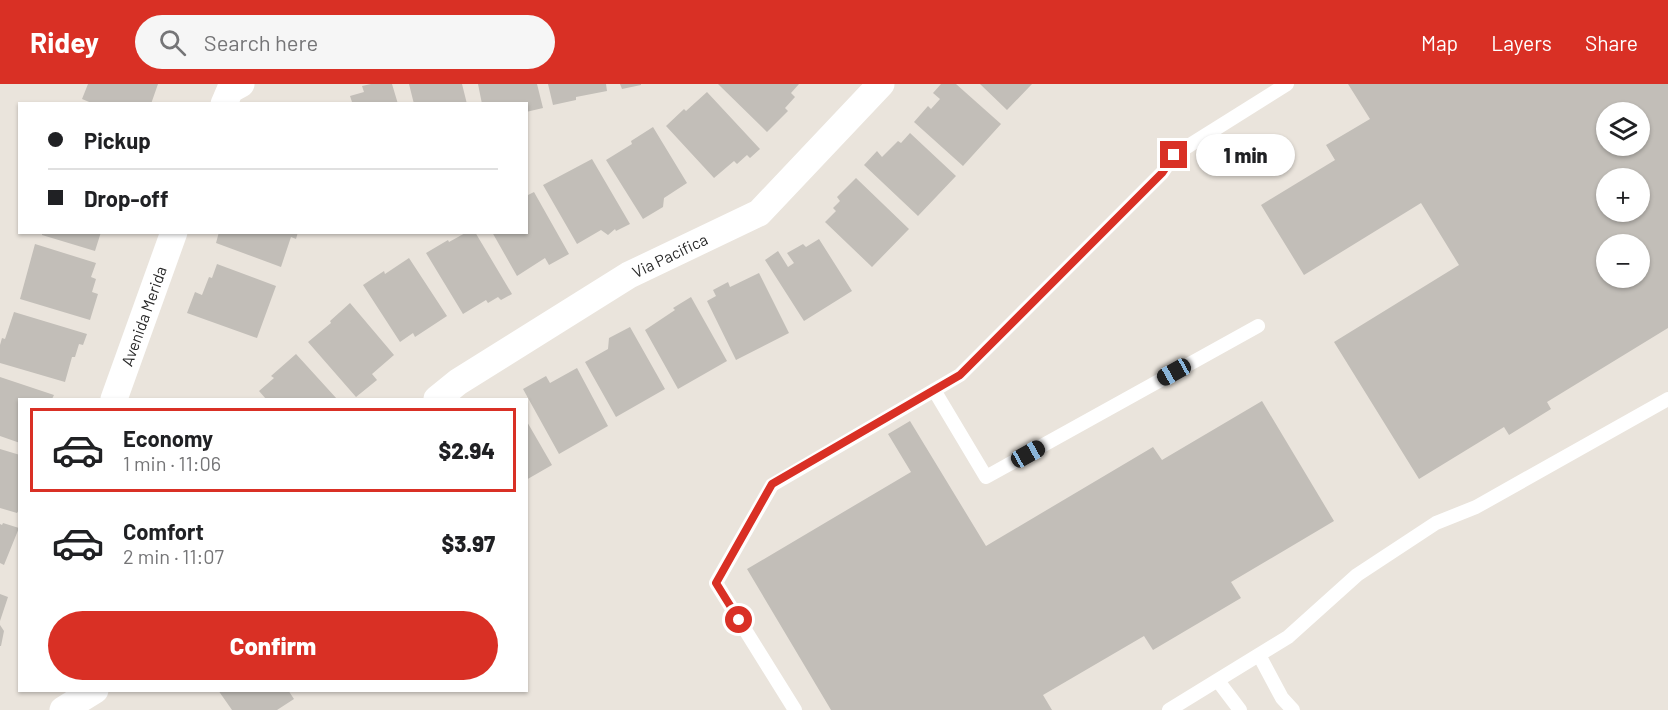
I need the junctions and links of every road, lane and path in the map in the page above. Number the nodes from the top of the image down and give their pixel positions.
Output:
1 (241, 84) edge
2 (881, 84) edge
3 (1287, 84) edge
4 (225, 102) edge
5 (173, 234) edge
6 (1258, 326) dead end
7 (934, 390) junction
8 (114, 398) edge
9 (438, 398) edge
10 (1668, 399) edge
11 (1259, 655) junction
12 (1218, 681) junction
13 (92, 692) edge
14 (63, 710) edge
15 (795, 710) edge
16 (1169, 710) edge
17 (1239, 710) edge
18 (1293, 710) edge

1 - 4 street
2 - 9 street, Via Pacifica
3 - 7 lane
5 - 8 street, Avenida Merida
6 - 7 lane
7 - 15 lane
10 - 11 lane
11 - 12 lane
11 - 18 lane
12 - 16 lane
12 - 17 lane
13 - 14 street

